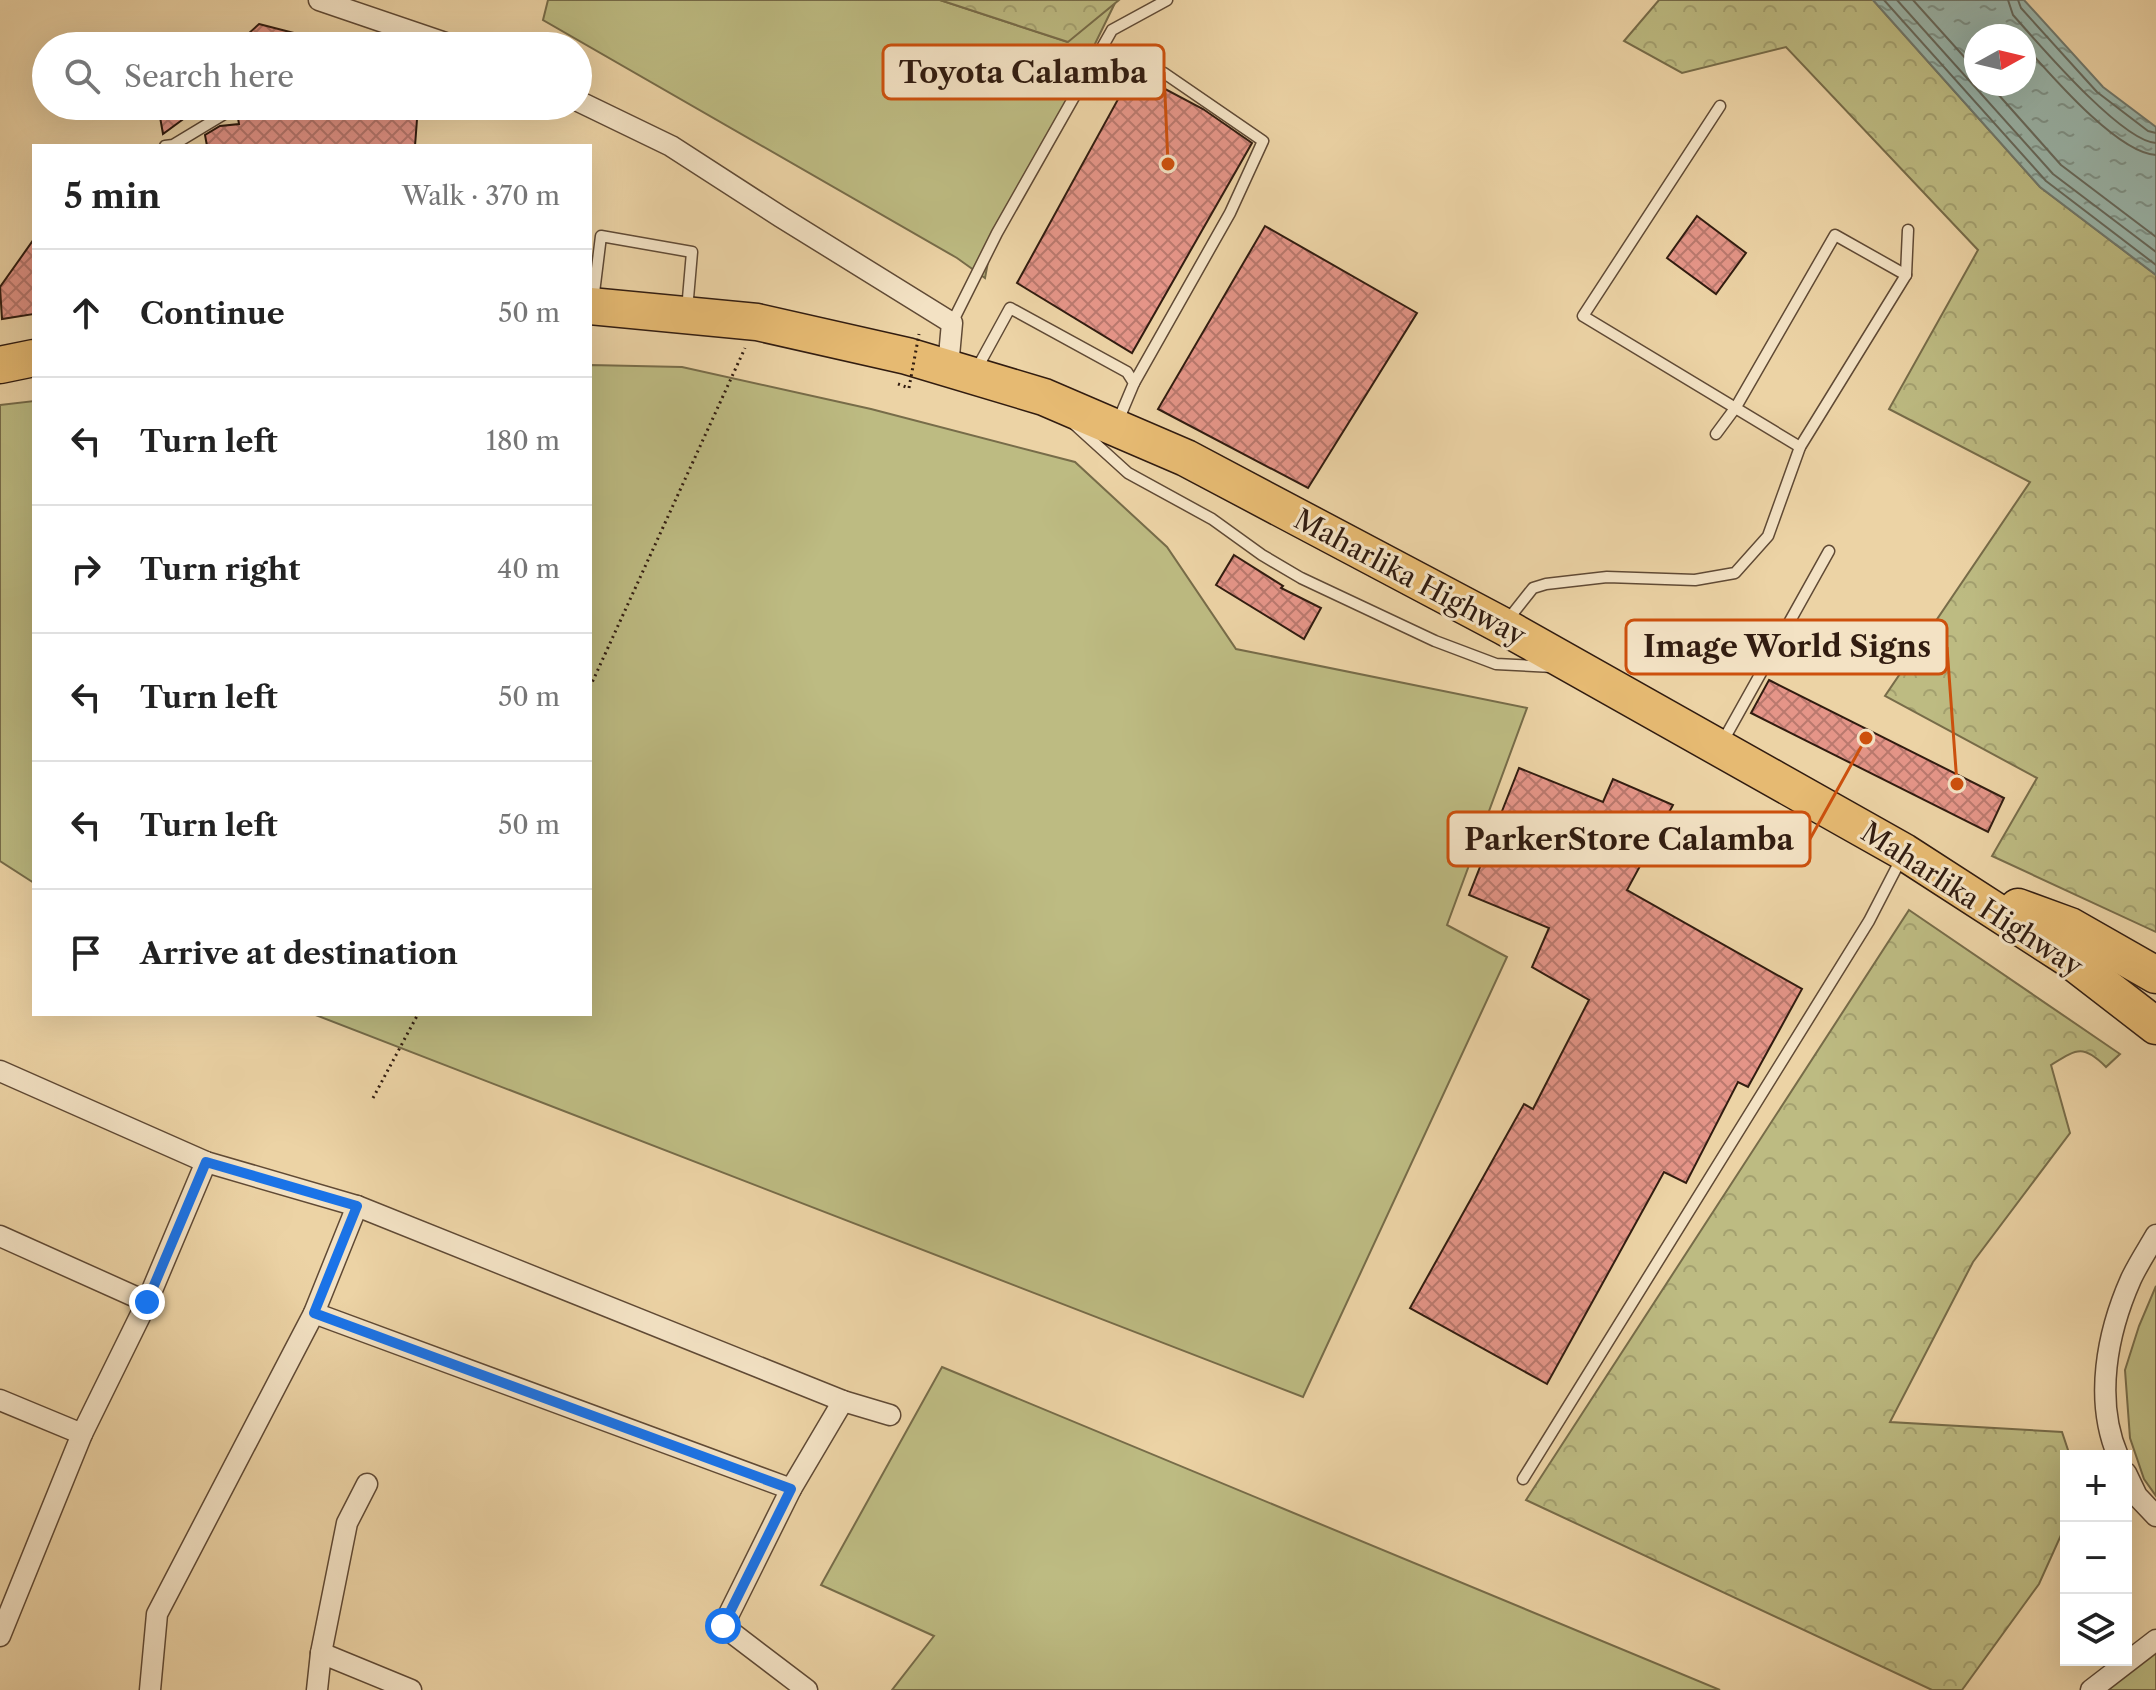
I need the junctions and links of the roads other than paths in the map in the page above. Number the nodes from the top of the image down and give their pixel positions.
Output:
1 (319, 0) edge
2 (1167, 0) edge
3 (413, 32) edge
4 (1164, 73) dead end
5 (1720, 106) dead end
6 (592, 108) edge
7 (214, 120) edge
8 (175, 144) edge
9 (1908, 230) dead end
10 (1906, 275) junction
11 (592, 299) edge
12 (592, 306) edge
13 (687, 316) junction
14 (952, 323) junction
15 (32, 358) edge
16 (0, 365) edge
17 (960, 372) junction
18 (1134, 383) junction
19 (1044, 397) junction
20 (1736, 407) junction
21 (1116, 426) junction
22 (1716, 434) dead end
23 (1800, 447) junction
24 (1829, 551) dead end
25 (1503, 626) junction
26 (1579, 669) junction
27 (1720, 746) junction
28 (1904, 852) junction
29 (1956, 883) junction
30 (2156, 975) edge
31 (2156, 1026) edge
32 (0, 1071) edge
33 (206, 1162) junction
34 (357, 1206) junction
35 (2156, 1235) edge
36 (0, 1236) edge
37 (147, 1302) junction
38 (314, 1313) junction
39 (0, 1400) edge
40 (843, 1401) junction
41 (890, 1415) dead end
42 (82, 1434) junction
43 (2117, 1450) edge
44 (1523, 1479) dead end
45 (367, 1484) dead end
46 (2132, 1486) edge
47 (791, 1489) junction
48 (2156, 1516) edge
49 (0, 1636) edge
50 (2156, 1640) edge
51 (321, 1653) junction
52 (150, 1690) edge
53 (317, 1690) edge
54 (411, 1690) edge
55 (807, 1690) edge
56 (2091, 1690) edge

1 - 3 street
2 - 14 lane
4 - 18 lane
5 - 20 lane
6 - 14 street
7 - 8 lane
9 - 10 lane
10 - 20 lane
10 - 23 lane
11 - 13 lane
12 - 13 highway, Maharlika Highway
13 - 17 highway, Maharlika Highway
14 - 17 street
15 - 16 highway
17 - 18 lane
17 - 19 highway, Maharlika Highway
18 - 21 lane
19 - 21 highway, Maharlika Highway
19 - 26 lane
20 - 22 lane
20 - 23 lane
21 - 25 highway, Maharlika Highway
23 - 25 lane
24 - 27 lane
25 - 26 highway, Maharlika Highway
26 - 27 highway, Maharlika Highway
27 - 28 highway, Maharlika Highway
28 - 29 highway, Maharlika Highway
28 - 44 lane
29 - 30 highway
29 - 31 highway, Maharlika Highway
32 - 33 street
33 - 34 street
33 - 37 street
34 - 38 street
34 - 40 street
35 - 43 street
36 - 37 street
37 - 42 street
38 - 47 street
38 - 52 street
39 - 42 street
40 - 41 street
40 - 47 street
42 - 49 street
45 - 51 street
46 - 48 street
47 - 55 street
50 - 56 street
51 - 53 street
51 - 54 street

